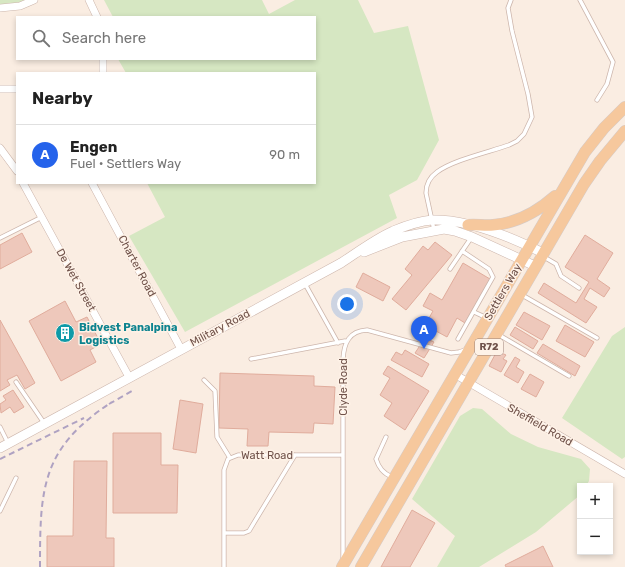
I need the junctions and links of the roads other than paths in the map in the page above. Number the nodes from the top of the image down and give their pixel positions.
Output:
1 (34, 0) edge
2 (89, 0) edge
3 (511, 0) edge
4 (580, 0) edge
5 (0, 8) edge
6 (97, 16) edge
7 (103, 60) edge
8 (103, 72) edge
9 (0, 89) edge
10 (16, 89) edge
11 (597, 100) dead end
12 (625, 108) edge
13 (625, 131) edge
14 (0, 148) edge
15 (15, 164) edge
16 (24, 184) edge
17 (93, 184) edge
18 (563, 189) junction
19 (42, 217) junction
20 (431, 220) junction
21 (468, 225) junction
22 (434, 230) junction
23 (472, 237) junction
24 (0, 238) edge
25 (529, 246) junction
26 (462, 251) junction
27 (355, 254) junction
28 (542, 254) junction
29 (522, 259) junction
30 (535, 266) junction
31 (450, 269) dead end
32 (304, 282) junction
33 (579, 288) dead end
34 (520, 294) junction
35 (474, 312) junction
36 (488, 318) junction
37 (497, 334) junction
38 (597, 338) dead end
39 (458, 339) dead end
40 (346, 341) junction
41 (338, 343) junction
42 (471, 347) junction
43 (181, 348) junction
44 (251, 359) dead end
45 (456, 375) junction
46 (569, 376) dead end
47 (129, 377) junction
48 (204, 380) dead end
49 (16, 382) dead end
50 (469, 383) junction
51 (44, 423) junction
52 (0, 427) edge
53 (386, 437) dead end
54 (4, 446) edge
55 (295, 455) junction
56 (343, 455) junction
57 (230, 458) junction
58 (625, 474) edge
59 (16, 478) dead end
60 (394, 479) junction
61 (0, 511) edge
62 (224, 533) junction
63 (343, 566) edge
64 (224, 567) edge
65 (361, 567) edge

1 - 5 street
2 - 6 street
3 - 20 lane
4 - 11 lane
7 - 8 street
9 - 10 street
12 - 18 main road, Settlers Way / R72
13 - 28 main road, Settlers Way / R72
14 - 15 street
16 - 19 street, De Wet Street
17 - 43 street, Charter Road
18 - 21 main road
18 - 25 main road, Settlers Way / R72
19 - 24 lane
19 - 47 street, De Wet Street
20 - 21 street, Military Road
20 - 22 lane
20 - 27 street, Military Road
21 - 25 street, Military Road
22 - 23 street, Military Road
22 - 27 street, Military Road
23 - 26 lane
23 - 29 street, Military Road
25 - 28 street, Military Road
25 - 29 main road, Settlers Way / R72
26 - 31 lane
26 - 35 lane
27 - 32 street, Military Road
28 - 30 main road, Settlers Way / R72
28 - 33 lane
29 - 30 street, Military Road
29 - 36 main road, Settlers Way / R72
30 - 34 main road, Settlers Way / R72
32 - 41 lane
32 - 43 street, Military Road
34 - 37 main road, Settlers Way / R72
34 - 38 lane
35 - 36 lane
35 - 39 lane
36 - 42 main road, Settlers Way / R72
37 - 46 lane
37 - 50 main road, Settlers Way / R72
40 - 41 lane
40 - 42 lane
40 - 56 lane, Clyde Road
41 - 44 lane
42 - 45 main road, Settlers Way / R72
43 - 47 street, Military Road
45 - 50 street, Sheffield Road
45 - 60 main road, Settlers Way / R72
47 - 51 street, Military Road
48 - 57 lane
49 - 51 lane
50 - 58 street, Sheffield Road
50 - 65 main road, Settlers Way / R72
51 - 54 street, Military Road
52 - 54 lane
53 - 60 lane
55 - 56 lane, Watt Road
55 - 57 lane, Watt Road
55 - 62 lane
56 - 63 lane, Clyde Road
57 - 62 lane, Watt Road
59 - 61 lane
60 - 63 main road, Settlers Way / R72
62 - 64 lane, Watt Road

